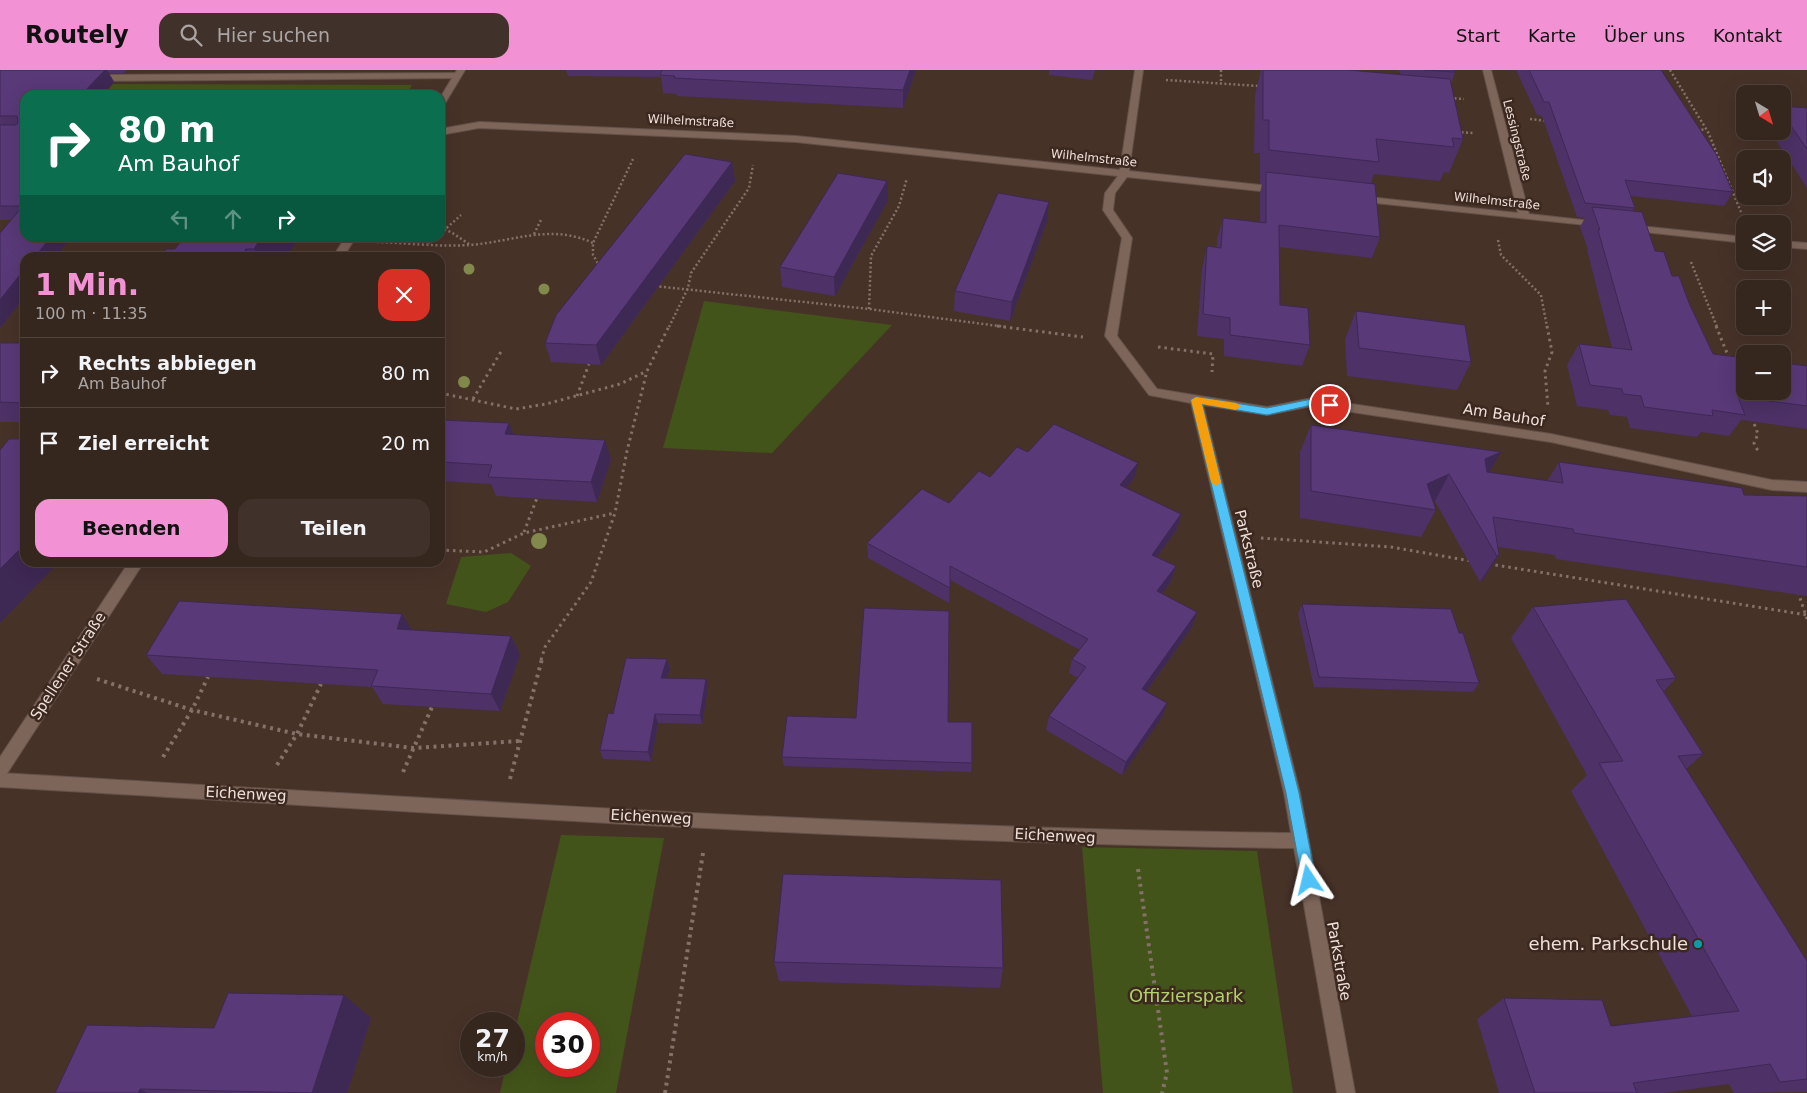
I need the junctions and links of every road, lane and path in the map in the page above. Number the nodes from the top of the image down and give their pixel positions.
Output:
1 (1222, 70) edge
2 (1487, 70) edge
3 (1670, 70) edge
4 (459, 73) edge
5 (1138, 74) edge
6 (80, 78) edge
7 (1222, 84) junction
8 (1265, 87) edge
9 (445, 97) edge
10 (1447, 98) edge
11 (1495, 101) junction
12 (1499, 118) junction
13 (1548, 120) edge
14 (1696, 129) edge
15 (1706, 130) junction
16 (445, 131) edge
17 (1449, 131) edge
18 (646, 132) junction
19 (1504, 136) junction
20 (759, 138) junction
21 (914, 152) junction
22 (1124, 174) junction
23 (1289, 191) edge
24 (1347, 197) edge
25 (1493, 212) junction
26 (461, 215) dead end
27 (1742, 215) dead end
28 (1524, 216) junction
29 (542, 218) dead end
30 (446, 230) joint
31 (534, 234) junction
32 (1679, 234) junction
33 (1736, 239) edge
34 (388, 242) edge
35 (430, 242) edge
36 (593, 243) junction
37 (427, 244) junction
38 (469, 245) junction
39 (1791, 245) edge
40 (1807, 246) edge
41 (601, 269) edge
42 (649, 285) edge
43 (688, 288) junction
44 (869, 309) junction
45 (1116, 342) junction
46 (502, 350) dead end
47 (1730, 361) edge
48 (589, 364) edge
49 (647, 371) junction
50 (445, 394) edge
51 (576, 396) junction
52 (474, 399) junction
53 (1203, 401) junction
54 (1751, 415) edge
55 (1551, 438) junction
56 (1772, 485) junction
57 (1807, 487) edge
58 (537, 498) edge
59 (615, 513) junction
60 (524, 533) junction
61 (1229, 535) junction
62 (445, 550) edge
63 (1478, 562) dead end
64 (1487, 563) edge
65 (134, 567) edge
66 (1797, 589) edge
67 (1807, 617) edge
68 (66, 670) junction
69 (208, 677) edge
70 (321, 684) edge
71 (432, 707) edge
72 (192, 710) junction
73 (297, 734) junction
74 (520, 741) junction
75 (413, 748) junction
76 (0, 770) edge
77 (0, 780) edge
78 (144, 788) junction
79 (258, 794) junction
80 (390, 802) junction
81 (502, 809) junction
82 (708, 821) junction
83 (1133, 839) junction
84 (1302, 841) junction
85 (665, 1093) edge
86 (1162, 1093) edge
87 (1346, 1093) edge

1 - 7 path
2 - 11 street, Lessingstraße
3 - 15 path
4 - 6 street
4 - 9 street
5 - 7 path
5 - 22 street
7 - 8 path
10 - 11 path
11 - 12 street, Lessingstraße
12 - 13 path
12 - 19 street, Lessingstraße
14 - 15 path
15 - 27 path
16 - 18 street, Wilhelmstraße
17 - 19 path
18 - 20 street, Wilhelmstraße
18 - 36 path
19 - 28 street, Lessingstraße
20 - 21 street, Wilhelmstraße
20 - 43 path
21 - 22 street, Wilhelmstraße
21 - 44 path
22 - 23 street, Wilhelmstraße
22 - 45 street
24 - 25 street, Wilhelmstraße
25 - 28 street, Wilhelmstraße
25 - 55 path
26 - 30 path
28 - 32 street, Wilhelmstraße
29 - 31 path
30 - 38 path
31 - 36 path
31 - 38 path
32 - 33 street, Wilhelmstraße
32 - 47 path
34 - 37 path
35 - 37 path
36 - 41 path
37 - 38 path
39 - 40 street
42 - 43 path
43 - 44 path
43 - 49 path
44 - 45 path
45 - 53 street
45 - 53 path
46 - 52 path
48 - 51 path
49 - 51 path
49 - 59 path
50 - 52 path
51 - 52 path
53 - 55 street, Am Bauhof
53 - 61 street, Parkstraße
54 - 56 path
55 - 56 street, Am Bauhof
56 - 57 street, Am Bauhof
58 - 60 path
59 - 60 path
59 - 74 path
60 - 62 path
61 - 63 path
61 - 84 street, Parkstraße
64 - 67 path
65 - 68 street, Spellener Straße
66 - 67 path
68 - 72 path
68 - 76 street, Spellener Straße
69 - 72 path
70 - 73 path
71 - 75 path
72 - 73 path
72 - 78 path
73 - 75 path
73 - 79 path
74 - 75 path
74 - 81 path
75 - 80 path
77 - 78 street, Eichenweg
78 - 79 street, Eichenweg
79 - 80 street, Eichenweg
80 - 81 street, Eichenweg
81 - 82 street, Eichenweg
82 - 83 street, Eichenweg
82 - 85 path
83 - 84 street, Eichenweg
83 - 86 path
84 - 87 street, Parkstraße

